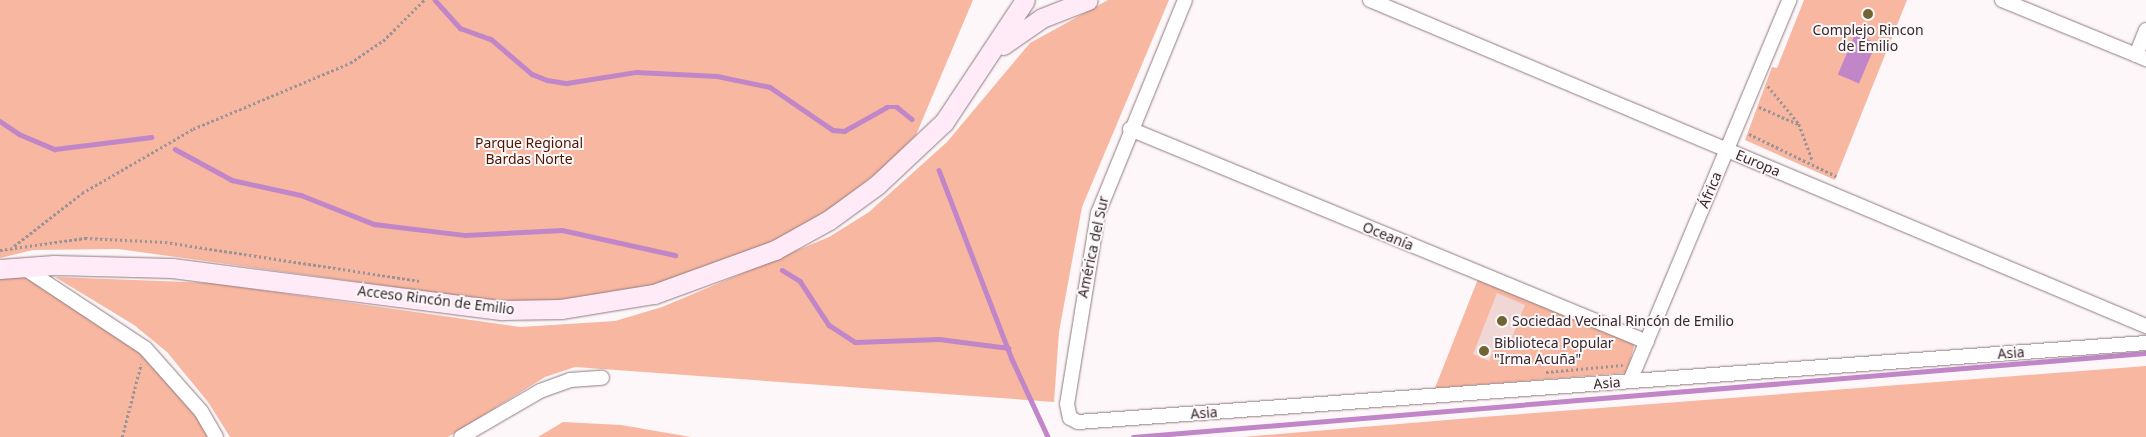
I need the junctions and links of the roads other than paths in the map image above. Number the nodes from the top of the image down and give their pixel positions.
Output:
1 (1025, 0) edge
2 (1088, 0) edge
3 (1185, 0) edge
4 (1370, 0) edge
5 (1789, 0) edge
6 (2002, 0) edge
7 (2146, 30) edge
8 (994, 52) junction
9 (2141, 57) edge
10 (1130, 129) junction
11 (1726, 150) junction
12 (20, 266) junction
13 (0, 269) edge
14 (2146, 326) edge
15 (1647, 342) junction
16 (2146, 343) edge
17 (602, 378) dead end
18 (1630, 381) junction
19 (1070, 418) joint
20 (216, 437) edge
21 (461, 437) edge

1 - 8 main road, Acceso Rincón de Emilio
2 - 8 main road, Acceso Rincón de Emilio
3 - 10 street, América del Sur
4 - 11 street, Europa
5 - 11 street, África
6 - 9 street
7 - 9 street
8 - 12 main road, Acceso Rincón de Emilio
10 - 15 street, Oceanía
10 - 19 street, América del Sur
11 - 14 street, Europa
11 - 15 street, África
12 - 13 main road, Acceso Rincón de Emilio
12 - 20 street
15 - 18 street, África
16 - 18 street, Asia
17 - 21 street
18 - 19 street, Asia

